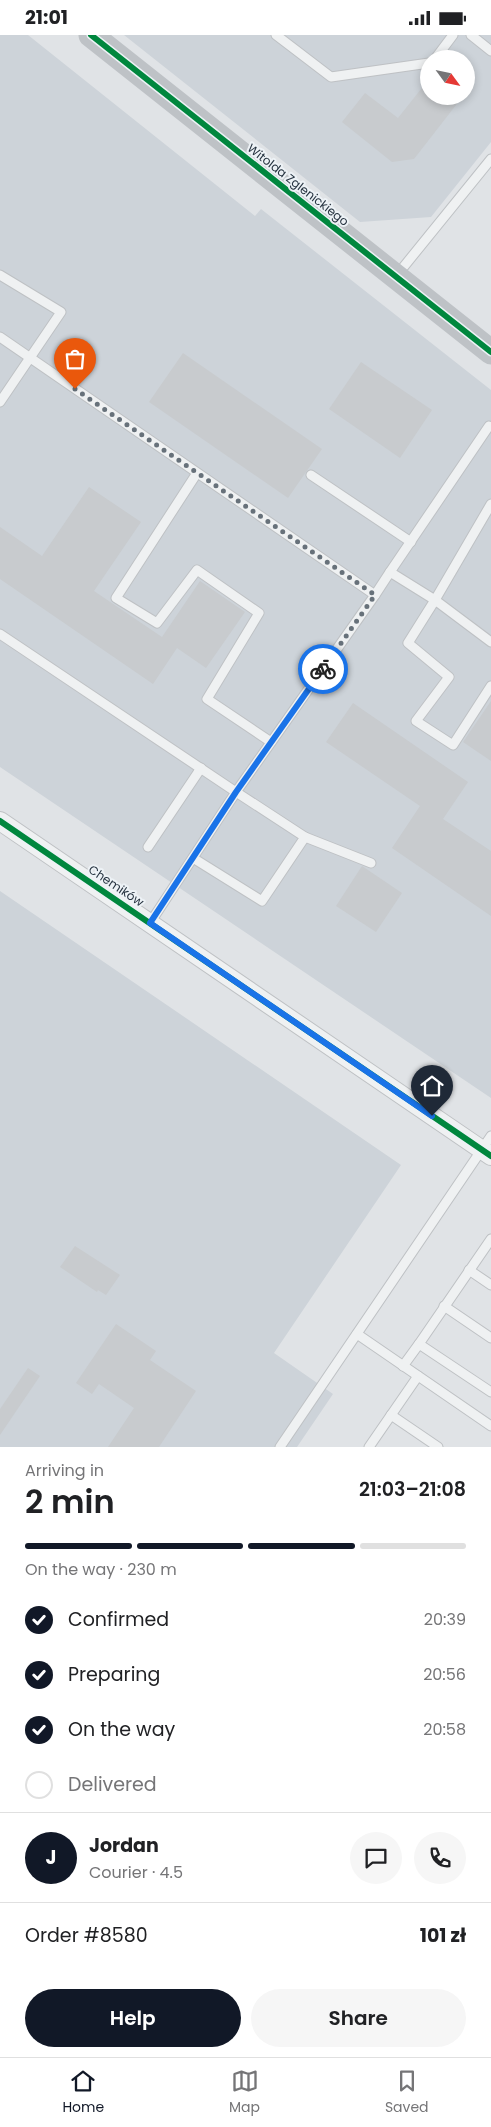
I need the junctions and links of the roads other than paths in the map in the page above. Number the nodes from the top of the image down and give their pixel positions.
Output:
1 (91, 35) edge
2 (276, 35) edge
3 (453, 35) edge
4 (470, 35) edge
5 (441, 50) edge
6 (491, 51) edge
7 (420, 64) edge
8 (491, 159) edge
9 (0, 275) edge
10 (395, 276) junction
11 (0, 337) edge
12 (491, 352) edge
13 (29, 357) junction
14 (0, 402) edge
15 (489, 427) dead end
16 (197, 473) junction
17 (311, 475) dead end
18 (491, 504) edge
19 (411, 541) junction
20 (390, 572) junction
21 (375, 595) junction
22 (435, 599) junction
23 (0, 634) edge
24 (491, 642) edge
25 (491, 686) edge
26 (271, 742) junction
27 (201, 768) junction
28 (236, 792) junction
29 (0, 821) edge
30 (305, 837) junction
31 (148, 847) dead end
32 (193, 858) junction
33 (371, 863) dead end
34 (150, 923) junction
35 (488, 1147) edge
36 (491, 1239) edge
37 (470, 1270) junction
38 (491, 1285) edge
39 (444, 1306) junction
40 (357, 1334) junction
41 (491, 1338) edge
42 (419, 1344) junction
43 (403, 1366) junction
44 (418, 1376) junction
45 (491, 1392) edge
46 (391, 1415) junction
47 (491, 1427) edge
48 (280, 1447) edge
49 (369, 1447) edge
50 (438, 1447) edge

1 - 10 street, Witolda Zglenickiego
2 - 7 lane
3 - 5 lane
4 - 6 lane
8 - 10 lane
9 - 13 lane
10 - 12 street, Witolda Zglenickiego
11 - 13 lane
13 - 14 lane
13 - 16 lane
15 - 19 lane
16 - 21 lane
16 - 26 lane
17 - 19 lane
18 - 22 lane
19 - 20 lane
20 - 21 lane
20 - 22 lane
21 - 26 lane
22 - 24 lane
22 - 25 lane
23 - 27 lane
26 - 28 lane
27 - 28 lane
27 - 31 lane
28 - 30 lane
28 - 32 lane
29 - 34 street, Chemików
30 - 32 lane
30 - 33 lane
32 - 34 lane
34 - 35 street, Chemików
35 - 40 lane
36 - 37 lane
37 - 38 lane
37 - 39 lane
39 - 41 lane
39 - 42 lane
40 - 43 lane
40 - 48 lane
42 - 43 lane
42 - 45 lane
43 - 44 lane
44 - 46 lane
44 - 47 lane
46 - 49 lane
46 - 50 lane

